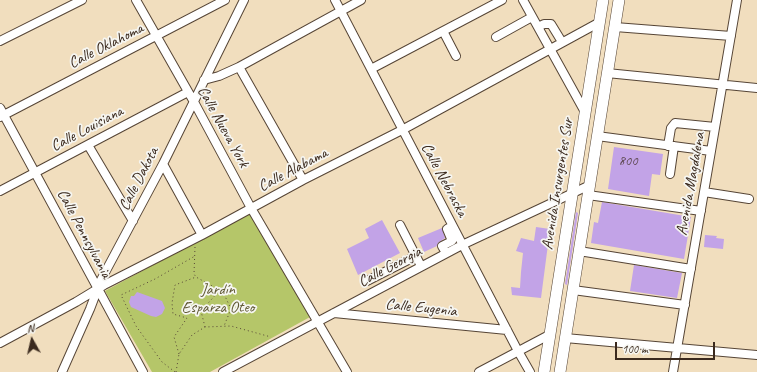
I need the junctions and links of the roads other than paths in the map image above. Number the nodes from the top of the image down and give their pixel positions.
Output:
1 (82, 0) edge
2 (136, 0) edge
3 (225, 0) edge
4 (244, 0) edge
5 (335, 0) edge
6 (361, 0) edge
7 (502, 0) edge
8 (523, 0) edge
9 (603, 0) edge
10 (619, 0) edge
11 (737, 0) edge
12 (340, 11) junction
13 (532, 17) junction
14 (600, 22) junction
15 (538, 27) junction
16 (614, 27) junction
17 (443, 31) junction
18 (156, 36) junction
19 (731, 36) junction
20 (496, 38) dead end
21 (0, 41) edge
22 (562, 42) junction
23 (550, 49) junction
24 (456, 56) dead end
25 (239, 67) junction
26 (370, 69) junction
27 (607, 73) junction
28 (204, 80) junction
29 (722, 84) junction
30 (757, 88) edge
31 (188, 92) junction
32 (194, 102) junction
33 (585, 112) junction
34 (1, 113) edge
35 (715, 127) junction
36 (402, 130) junction
37 (597, 136) junction
38 (88, 145) junction
39 (671, 146) junction
40 (711, 151) junction
41 (163, 164) junction
42 (35, 173) junction
43 (670, 174) dead end
44 (303, 180) junction
45 (589, 190) junction
46 (0, 191) edge
47 (573, 192) junction
48 (704, 192) junction
49 (749, 199) dead end
50 (252, 208) junction
51 (701, 211) junction
52 (133, 221) junction
53 (400, 225) dead end
54 (452, 226) junction
55 (202, 235) junction
56 (462, 245) junction
57 (579, 251) junction
58 (446, 253) junction
59 (416, 256) junction
60 (421, 266) junction
61 (691, 269) junction
62 (367, 281) dead end
63 (97, 289) junction
64 (573, 290) junction
65 (76, 302) junction
66 (685, 305) junction
67 (90, 309) junction
68 (333, 313) junction
69 (317, 321) junction
70 (507, 330) junction
71 (550, 335) junction
72 (565, 338) junction
73 (0, 343) edge
74 (677, 349) junction
75 (518, 351) junction
76 (757, 355) edge
77 (62, 372) edge
78 (143, 372) edge
79 (223, 372) edge
80 (346, 372) edge
81 (479, 372) edge
82 (530, 372) edge
83 (544, 372) edge
84 (560, 372) edge
85 (674, 372) edge

1 - 21 street
2 - 18 street, Calle Nueva York
3 - 18 street, Calle Oklahoma
4 - 28 street, Calle Dakota
5 - 12 street, Calle Nebraska
6 - 12 street
7 - 17 street
8 - 13 street
9 - 14 main road, Avenida Insurgentes Sur
10 - 16 main road, Avenida Insurgentes Sur
11 - 19 street, Avenida Magdalena
12 - 25 street
12 - 26 street, Calle Nebraska
13 - 15 street
13 - 20 street
14 - 22 street, Calle Alabama
14 - 33 main road, Avenida Insurgentes Sur
15 - 22 street
15 - 23 street
16 - 19 street
16 - 27 main road, Avenida Insurgentes Sur
17 - 24 street
17 - 26 street
18 - 31 street, Calle Nueva York
18 - 34 street, Calle Oklahoma
19 - 29 street, Avenida Magdalena
22 - 23 street, Calle Alabama
23 - 33 street
23 - 36 street, Calle Alabama
25 - 28 street
25 - 44 street
26 - 36 street, Calle Nebraska
27 - 29 street
27 - 37 main road, Avenida Insurgentes Sur
28 - 32 street, Calle Dakota
29 - 30 street
29 - 35 street, Avenida Magdalena
31 - 32 street, Calle Nueva York
31 - 38 street, Calle Louisiana
32 - 41 street, Calle Dakota
32 - 50 street, Calle Nueva York
33 - 47 main road, Avenida Insurgentes Sur
34 - 42 street, Calle Pennsylvania
35 - 39 street
35 - 40 street, Avenida Magdalena
36 - 44 street, Calle Alabama
36 - 54 street, Calle Nebraska
37 - 39 street
37 - 45 main road, Avenida Insurgentes Sur
38 - 42 street, Calle Louisiana
38 - 52 street
39 - 40 street
39 - 43 street
40 - 48 street, Avenida Magdalena
41 - 52 street, Calle Dakota
41 - 55 street
42 - 46 street, Calle Louisiana
42 - 63 street, Calle Pennsylvania
44 - 50 street, Calle Alabama
45 - 47 street, Calle Georgia
45 - 51 street
45 - 57 main road, Avenida Insurgentes Sur
47 - 56 street, Calle Georgia
47 - 71 main road, Avenida Insurgentes Sur
48 - 49 street
48 - 51 street, Avenida Magdalena
50 - 55 street, Calle Alabama
50 - 69 street, Calle Nueva York
51 - 61 street, Avenida Magdalena
52 - 63 street, Calle Dakota
53 - 59 street
54 - 56 street, Calle Nebraska
54 - 58 street
55 - 63 street, Calle Alabama
56 - 58 street, Calle Georgia
56 - 70 street, Calle Nebraska
57 - 61 street
57 - 64 main road, Avenida Insurgentes Sur
58 - 60 street, Calle Georgia
59 - 60 street
59 - 62 street
60 - 68 street, Calle Georgia
61 - 66 street, Avenida Magdalena
63 - 65 street, Calle Alabama
63 - 67 street, Calle Dakota
63 - 78 street, Calle Pennsylvania
64 - 66 street
64 - 72 main road, Avenida Insurgentes Sur
65 - 67 street
65 - 73 street, Calle Alabama
66 - 74 street, Avenida Magdalena
67 - 77 street, Calle Dakota
68 - 69 street, Calle Georgia
68 - 70 street, Calle Eugenia
69 - 79 street, Calle Georgia
69 - 80 street, Calle Nueva York
70 - 75 street, Calle Nebraska
71 - 75 street
71 - 83 main road, Avenida Insurgentes Sur
72 - 74 street
72 - 84 main road, Avenida Insurgentes Sur
74 - 76 street
74 - 85 street, Avenida Magdalena
75 - 81 street
75 - 82 street, Calle Nebraska

